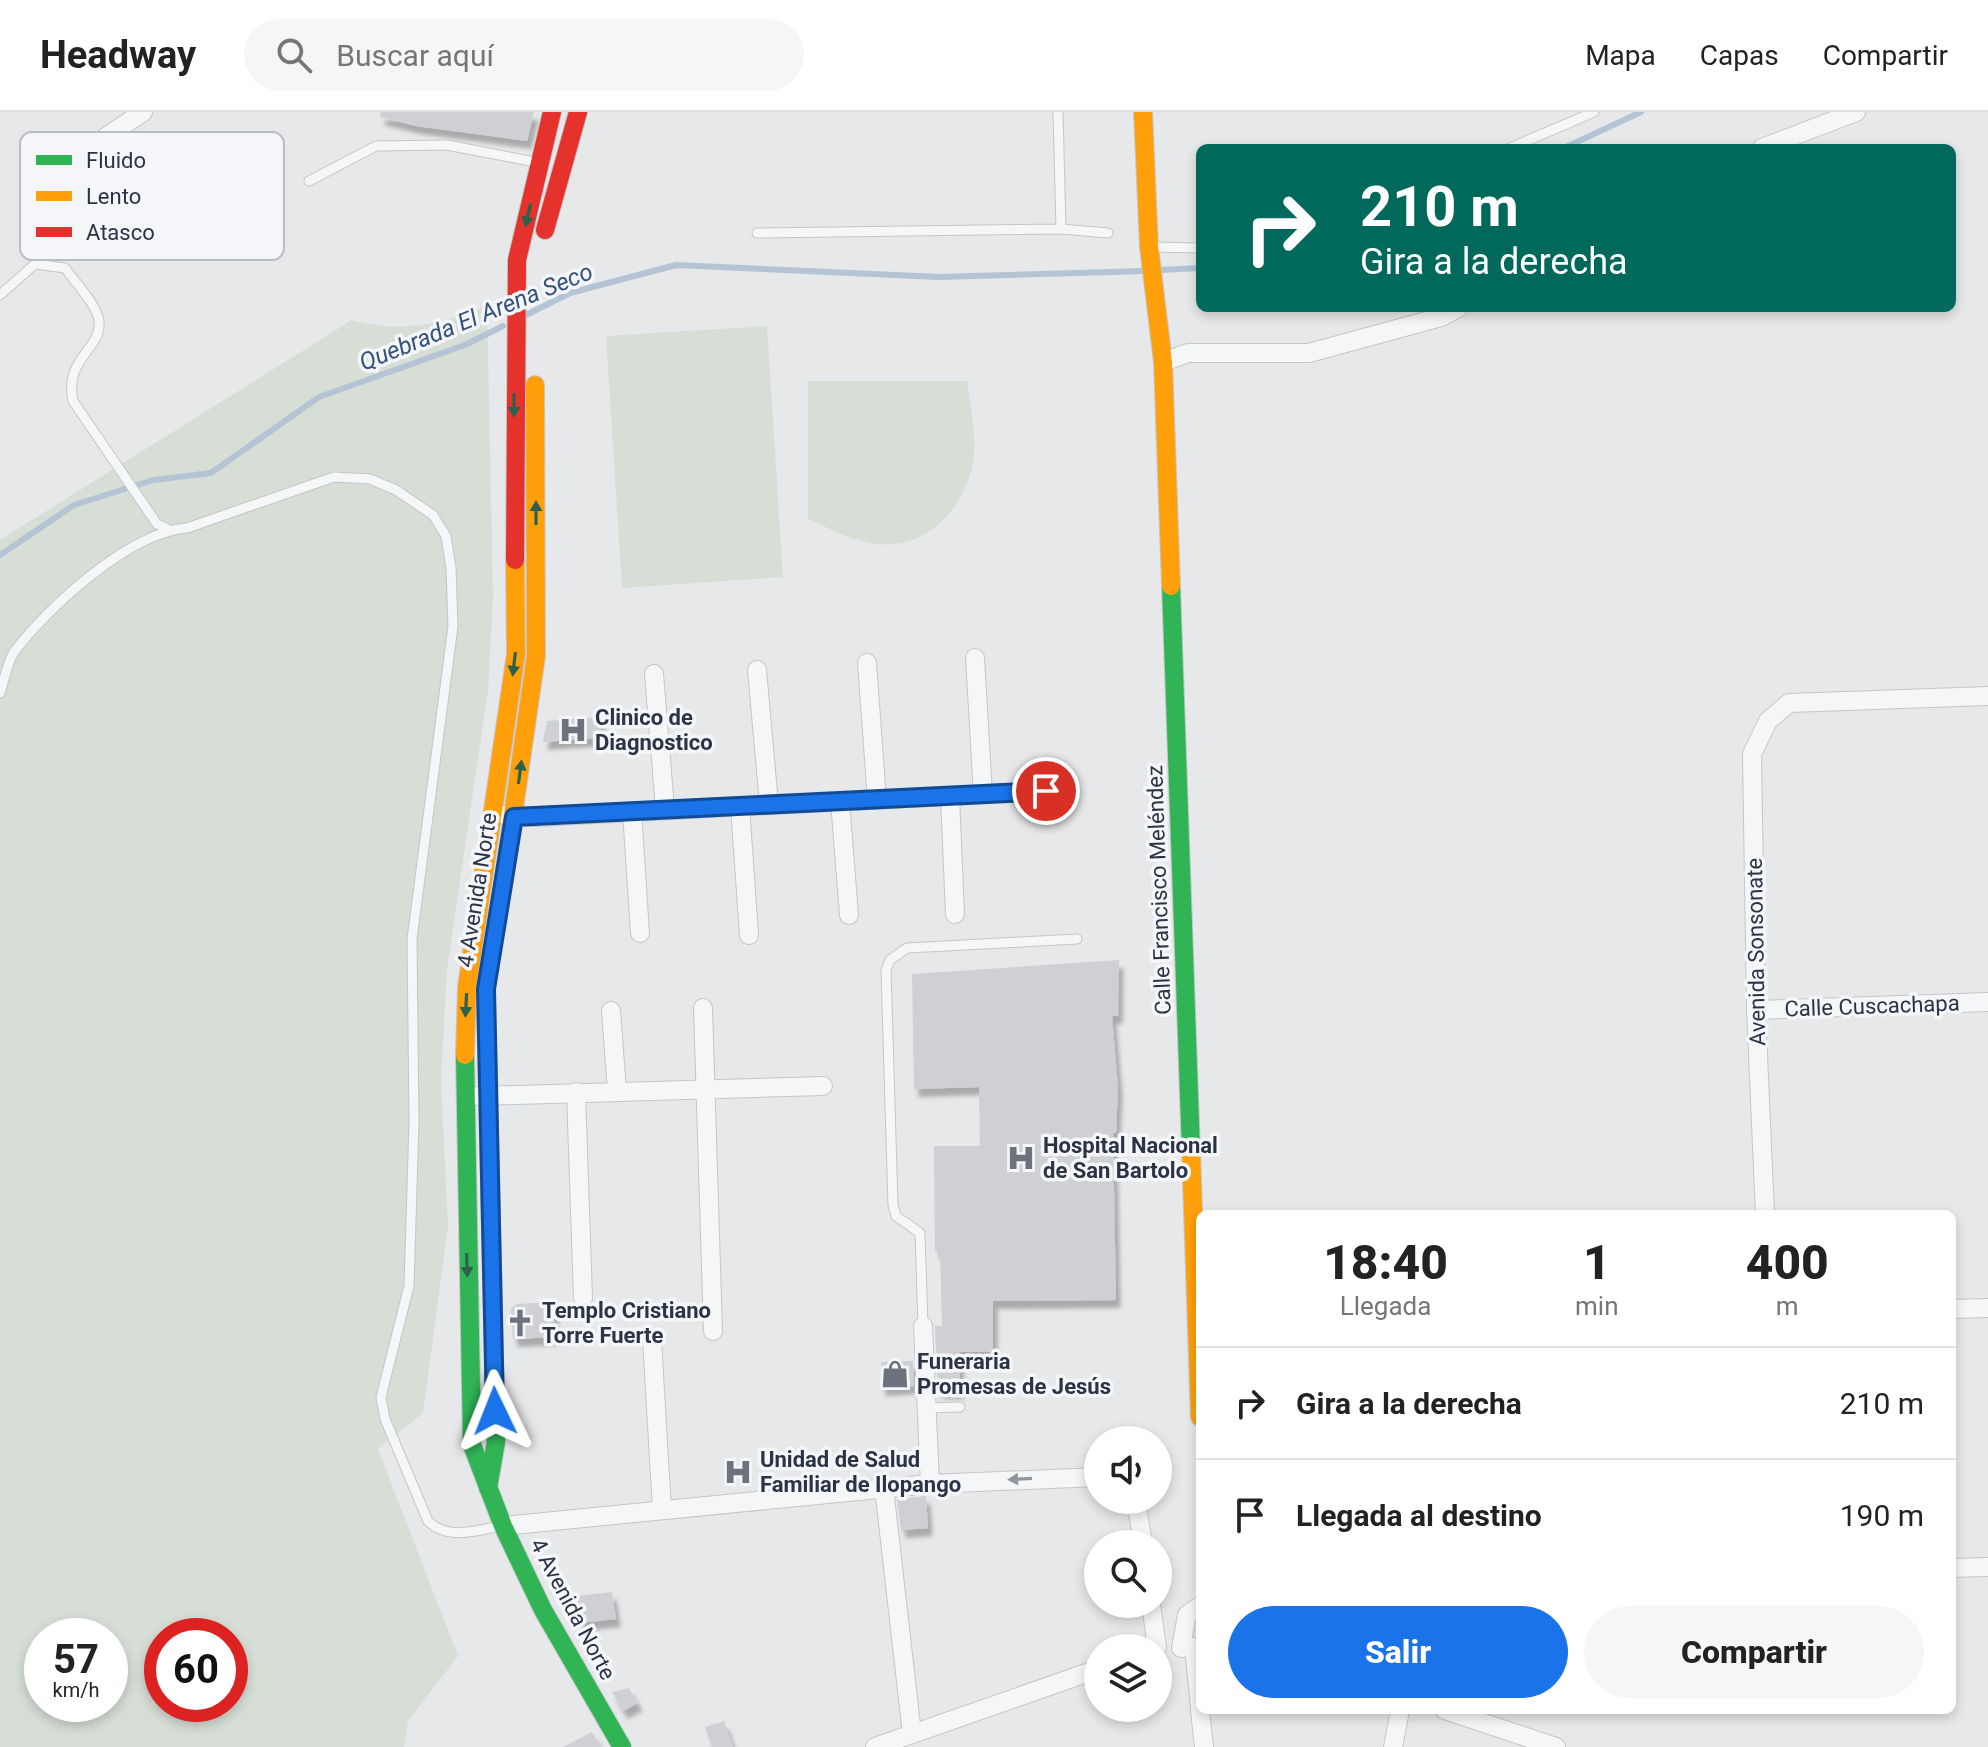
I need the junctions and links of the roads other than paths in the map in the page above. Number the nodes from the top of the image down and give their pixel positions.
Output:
1 (143, 112) edge
2 (552, 112) edge
3 (578, 112) edge
4 (1058, 112) edge
5 (1143, 112) edge
6 (1594, 112) edge
7 (1856, 112) edge
8 (113, 132) edge
9 (1519, 144) edge
10 (1772, 144) edge
11 (540, 163) junction
12 (561, 168) junction
13 (309, 181) dead end
14 (1061, 229) junction
15 (757, 233) dead end
16 (1108, 233) dead end
17 (541, 244) dead end
18 (1196, 248) edge
19 (1150, 253) junction
20 (536, 291) dead end
21 (0, 295) edge
22 (1450, 312) edge
23 (1163, 362) junction
24 (168, 529) junction
25 (975, 658) dead end
26 (867, 663) dead end
27 (757, 670) dead end
28 (654, 674) dead end
29 (0, 693) edge
30 (1988, 696) edge
31 (1046, 791) dead end
32 (983, 794) junction
33 (950, 796) junction
34 (877, 800) junction
35 (840, 801) junction
36 (769, 804) junction
37 (740, 806) junction
38 (665, 809) junction
39 (632, 811) junction
40 (492, 813) junction
41 (514, 817) junction
42 (498, 911) dead end
43 (955, 914) dead end
44 (849, 915) dead end
45 (640, 933) dead end
46 (749, 935) dead end
47 (1077, 939) dead end
48 (491, 958) dead end
49 (1988, 1002) edge
50 (703, 1008) dead end
51 (1756, 1010) junction
52 (611, 1011) dead end
53 (823, 1086) dead end
54 (707, 1089) junction
55 (617, 1091) junction
56 (576, 1092) junction
57 (486, 1096) junction
58 (463, 1097) junction
59 (1765, 1210) edge
60 (1196, 1236) edge
61 (583, 1298) dead end
62 (1988, 1308) edge
63 (1956, 1309) edge
64 (923, 1326) joint
65 (713, 1331) dead end
66 (652, 1340) dead end
67 (960, 1407) dead end
68 (926, 1408) junction
69 (1084, 1478) edge
70 (930, 1484) junction
71 (884, 1488) junction
72 (487, 1490) junction
73 (662, 1510) junction
74 (503, 1526) junction
75 (1988, 1567) edge
76 (1956, 1568) edge
77 (1196, 1609) edge
78 (1192, 1647) edge
79 (1172, 1648) edge
80 (1084, 1674) edge
81 (1196, 1678) edge
82 (1201, 1714) edge
83 (1399, 1714) edge
84 (1457, 1714) edge
85 (912, 1734) junction
86 (622, 1747) edge
87 (875, 1747) edge
88 (1204, 1747) edge
89 (1393, 1747) edge
90 (1556, 1747) edge

1 - 8 street
2 - 11 main road, 4 Avenida Norte
3 - 12 main road
4 - 14 lane
5 - 19 main road, Calle Francisco Meléndez
6 - 9 lane
7 - 10 street
11 - 12 lane
11 - 13 lane
11 -> 40 main road, 4 Avenida Norte
12 - 17 main road
14 - 15 lane
14 - 16 lane
18 - 19 lane
19 - 23 main road, Calle Francisco Meléndez
41 -> 20 main road, 4 Avenida Norte
21 - 24 lane
22 - 23 street
23 - 60 main road, Calle Francisco Meléndez
24 - 29 lane
24 - 74 lane
25 - 32 street
26 - 34 street
27 - 36 street
28 - 38 street
30 - 51 street, Avenida Sonsonate
31 - 32 street
32 - 33 street
33 - 34 street
33 - 43 street
34 - 35 street
35 - 36 street
35 - 44 street
36 - 37 street
37 - 38 street
37 - 46 street
38 - 39 street
39 - 41 street
39 - 45 street
40 - 41 street
40 -> 58 main road, 4 Avenida Norte
41 - 42 main road, 4 Avenida Norte
47 - 64 lane
48 - 57 main road, 4 Avenida Norte
49 - 51 street, Calle Cuscachapa
50 - 54 street
51 - 59 street, Avenida Sonsonate
52 - 55 street
53 - 54 street
54 - 55 street
54 - 65 street
55 - 56 street
56 - 57 street
56 - 61 street
57 - 58 street
57 - 72 main road, 4 Avenida Norte
58 -> 72 main road, 4 Avenida Norte
62 - 63 street
64 - 68 street
66 - 73 street
67 - 68 lane
68 - 70 street
69 -> 70 street
70 - 71 street
71 - 73 street
71 - 85 street
72 - 74 main road, 4 Avenida Norte
73 - 74 street
74 - 86 main road, 4 Avenida Norte
75 - 76 street
77 - 78 street
78 - 79 street
78 - 81 street
80 - 85 street
82 - 88 street
83 - 89 street
84 - 90 street
85 - 87 street

